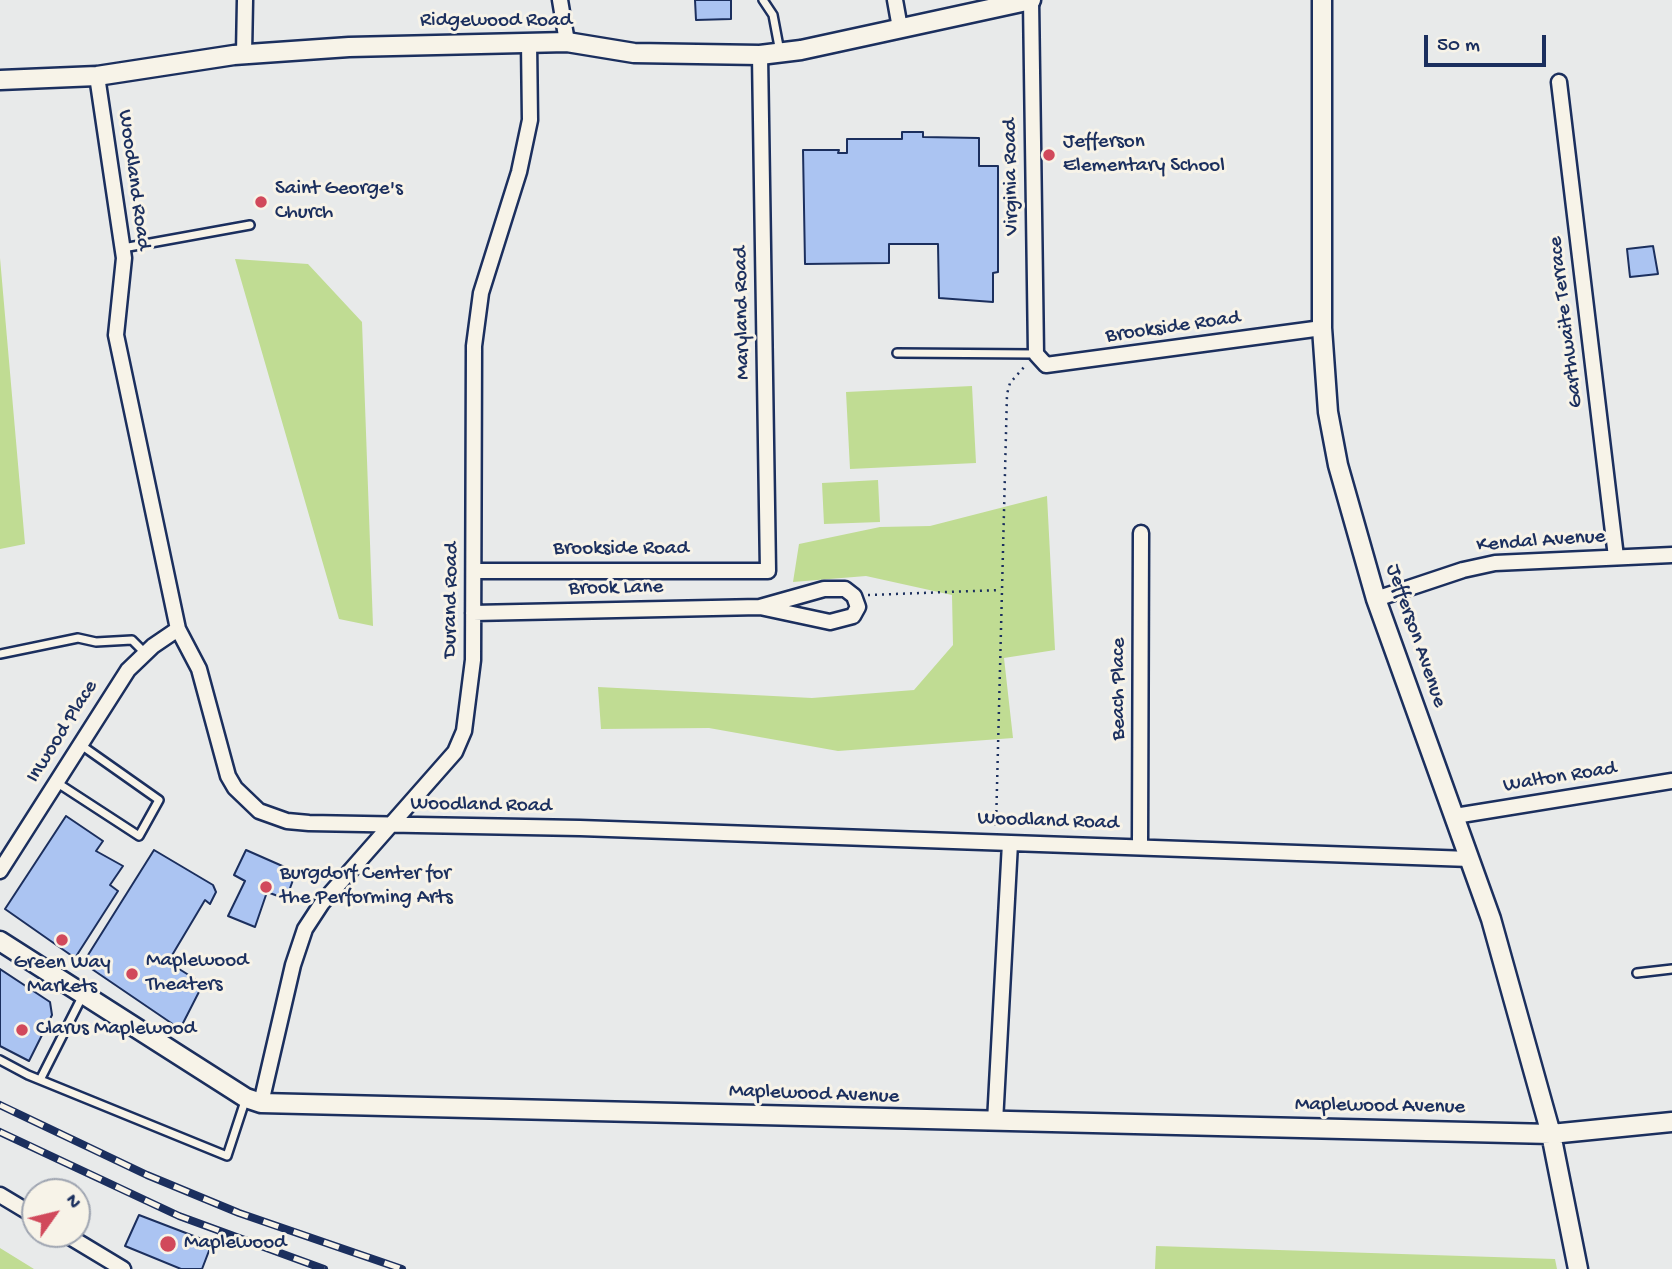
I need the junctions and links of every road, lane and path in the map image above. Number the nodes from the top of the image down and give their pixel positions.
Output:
1 (245, 0) edge
2 (560, 0) edge
3 (763, 0) edge
4 (895, 0) edge
5 (1031, 0) edge
6 (1322, 0) edge
7 (900, 28) junction
8 (529, 42) junction
9 (567, 43) junction
10 (780, 52) junction
11 (244, 54) junction
12 (760, 55) junction
13 (97, 76) junction
14 (0, 79) edge
15 (1559, 82) dead end
16 (250, 225) dead end
17 (122, 248) junction
18 (1322, 328) junction
19 (897, 353) dead end
20 (1036, 354) junction
21 (1141, 533) dead end
22 (1672, 555) edge
23 (1616, 557) junction
24 (474, 571) junction
25 (768, 571) joint
26 (1002, 590) junction
27 (854, 596) junction
28 (1376, 599) junction
29 (760, 607) junction
30 (473, 613) junction
31 (177, 629) junction
32 (146, 653) junction
33 (0, 654) edge
34 (80, 744) junction
35 (1672, 781) edge
36 (56, 782) junction
37 (1455, 816) junction
38 (392, 825) junction
39 (996, 829) dead end
40 (1010, 843) junction
41 (1140, 846) junction
42 (1470, 859) junction
43 (0, 871) edge
44 (0, 941) edge
45 (1672, 969) edge
46 (1637, 973) dead end
47 (83, 995) junction
48 (0, 1060) edge
49 (41, 1078) junction
50 (253, 1100) junction
51 (995, 1122) junction
52 (1672, 1122) edge
53 (1551, 1134) junction
54 (0, 1195) edge
55 (21, 1208) edge
56 (88, 1248) edge
57 (123, 1269) edge
58 (1578, 1269) edge

1 - 11 street
2 - 9 street
3 - 10 lane
4 - 7 street
5 - 7 street, Ridgewood Road
5 - 20 street, Virginia Road
6 - 18 street, Jefferson Avenue
7 - 10 street, Ridgewood Road
8 - 9 street, Ridgewood Road
8 - 11 street, Ridgewood Road
8 - 24 street, Durand Road
9 - 12 street, Ridgewood Road
10 - 12 street, Ridgewood Road
11 - 13 street, Ridgewood Road
12 - 25 street, Maryland Road
13 - 14 street, Ridgewood Road
13 - 17 street, Woodland Road
15 - 23 street, Garthwaite Terrace
16 - 17 lane
17 - 31 street, Woodland Road
18 - 20 street, Brookside Road
18 - 28 street, Jefferson Avenue
19 - 20 lane
20 - 26 path
21 - 41 street, Beach Place
22 - 23 street, Kendal Avenue
23 - 28 street, Kendal Avenue
24 - 25 street, Brookside Road
24 - 30 street, Durand Road
26 - 27 path
26 - 39 path
27 - 29 street, Brook Lane
27 - 29 street, Brook Lane
28 - 37 street, Jefferson Avenue
29 - 30 street, Brook Lane
30 - 38 street, Durand Road
31 - 32 street, Inwood Place
31 - 38 street, Woodland Road
32 - 33 lane
32 - 34 street, Inwood Place
34 - 36 street, Inwood Place
34 - 36 lane
35 - 37 street, Walton Road
36 - 43 street, Inwood Place
37 - 42 street, Jefferson Avenue
38 - 40 street, Woodland Road
38 - 50 street, Durand Road
40 - 41 street, Woodland Road
40 - 51 street
41 - 42 street, Woodland Road
42 - 53 street, Jefferson Avenue
44 - 47 street
45 - 46 lane
47 - 49 lane
47 - 50 street
48 - 49 lane
49 - 50 lane
50 - 51 street, Maplewood Avenue
51 - 53 street, Maplewood Avenue
52 - 53 street, Maplewood Avenue
53 - 58 street, Jefferson Avenue
54 - 55 street
56 - 57 street

